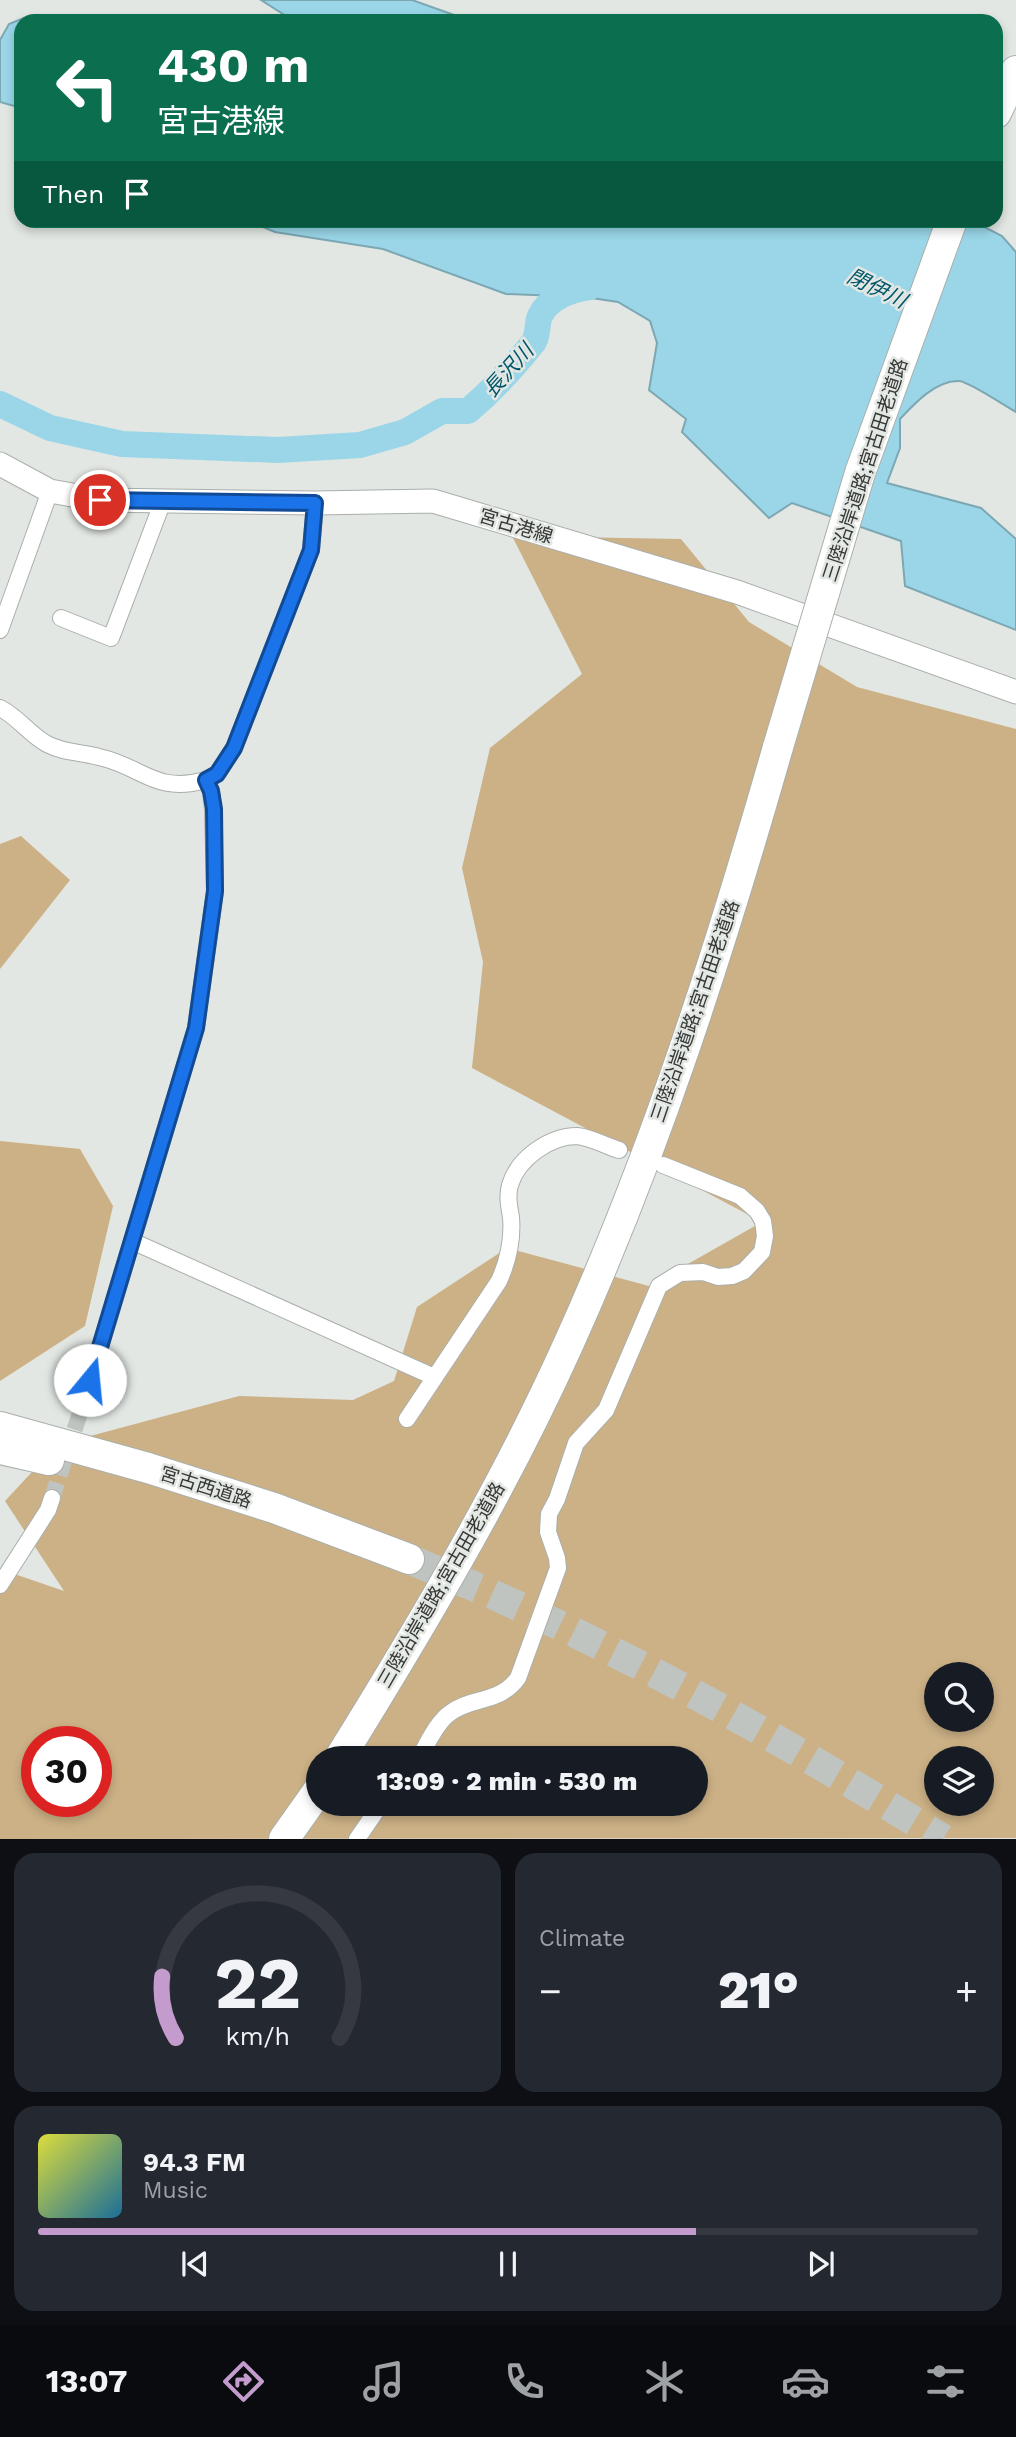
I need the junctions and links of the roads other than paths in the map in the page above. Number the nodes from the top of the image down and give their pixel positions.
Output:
1 (1016, 71) edge
2 (1003, 98) edge
3 (949, 228) edge
4 (0, 464) edge
5 (50, 491) junction
6 (163, 501) junction
7 (315, 503) junction
8 (61, 618) dead end
9 (0, 630) edge
10 (1016, 692) edge
11 (0, 708) edge
12 (206, 780) junction
13 (619, 1150) dead end
14 (663, 1165) dead end
15 (132, 1241) junction
16 (434, 1377) junction
17 (83, 1404) tunnel mouth
18 (407, 1419) dead end
19 (0, 1427) edge
20 (0, 1450) edge
21 (52, 1497) tunnel mouth
22 (0, 1585) edge
23 (347, 1746) edge
24 (427, 1746) edge
25 (306, 1807) edge
26 (373, 1816) edge
27 (285, 1835) edge
28 (358, 1839) edge

1 - 2 highway
3 - 23 highway, 三陸沿岸道路;宮古田老道路, bridge
4 - 5 main road, 宮古港線
5 - 6 main road, 宮古港線
5 - 9 street
6 - 7 main road, 宮古港線
6 - 8 street
7 - 10 main road, 宮古港線
7 - 12 street
11 - 12 street
12 - 15 street
13 - 16 street
14 - 24 street
15 - 16 street
15 - 17 street
16 - 18 street
19 - 20 highway, 宮古西道路
21 - 22 street
25 - 27 highway
26 - 28 street

